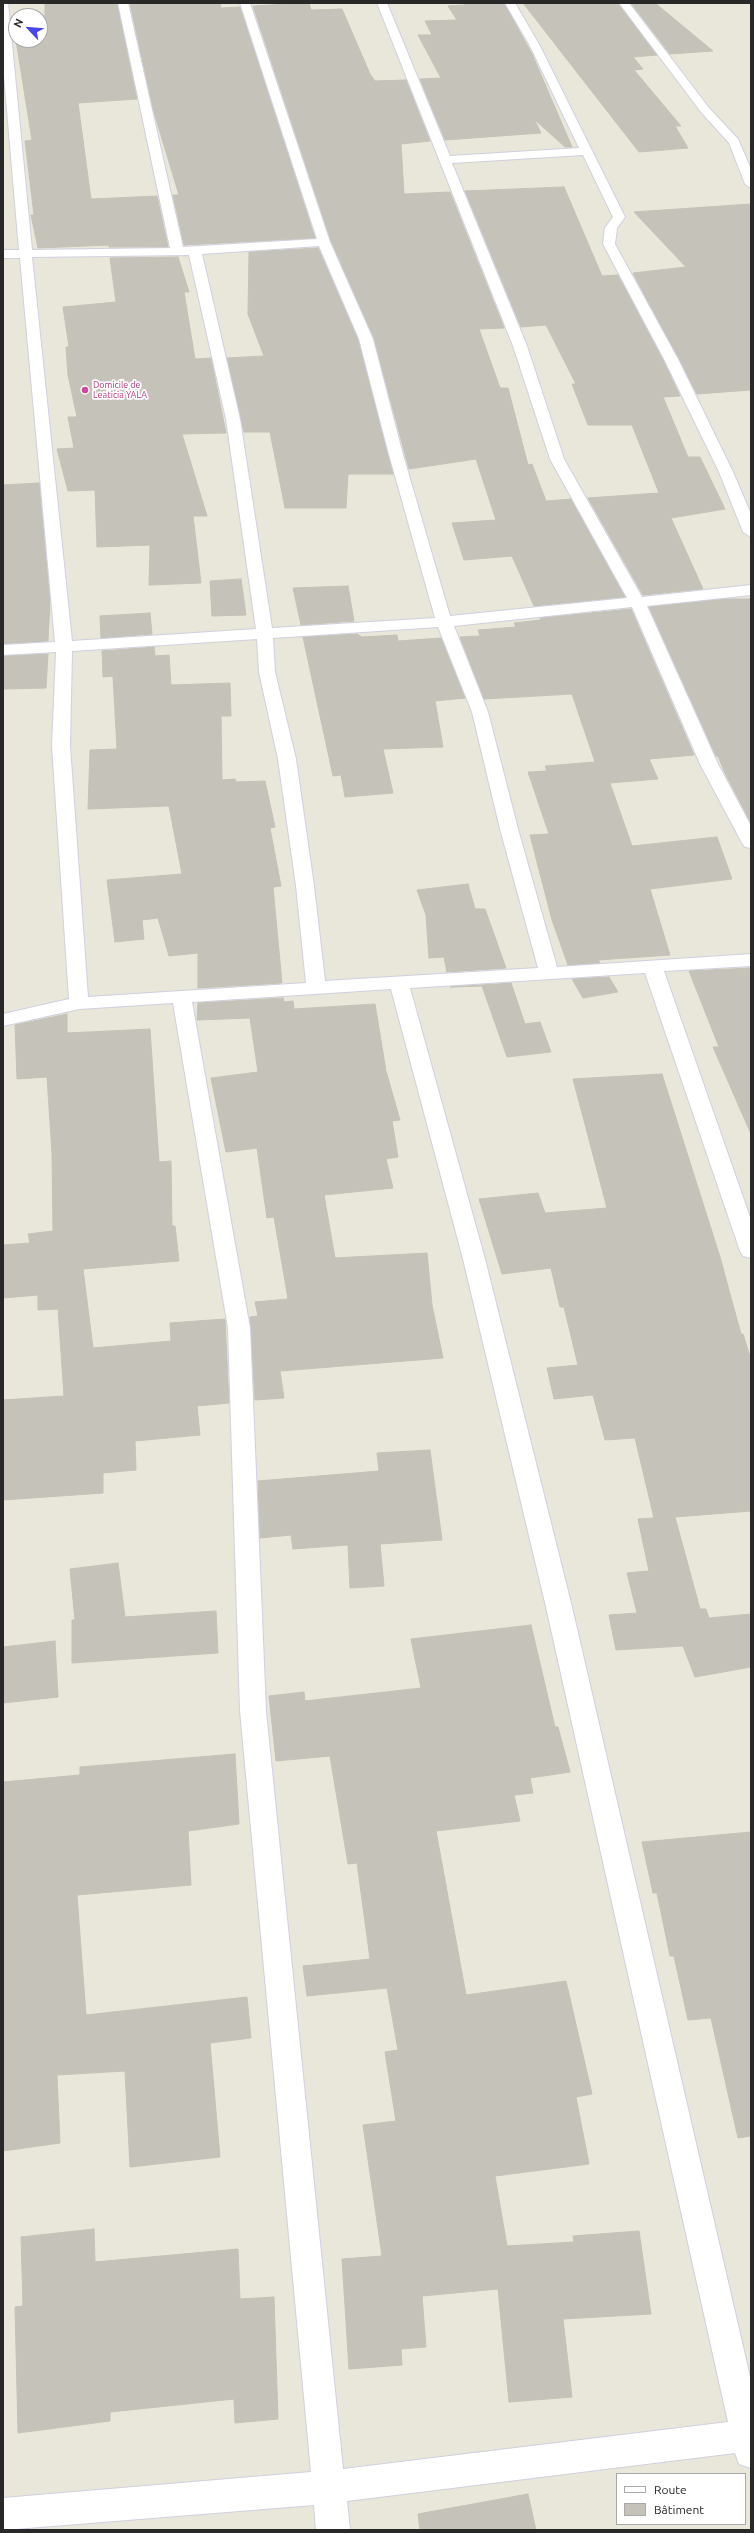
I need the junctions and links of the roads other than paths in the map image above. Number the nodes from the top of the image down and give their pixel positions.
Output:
1 (4, 3) edge
2 (123, 3) edge
3 (245, 3) edge
4 (382, 3) edge
5 (510, 3) edge
6 (624, 3) edge
7 (587, 151) junction
8 (444, 160) junction
9 (751, 184) edge
10 (324, 242) junction
11 (177, 251) junction
12 (195, 251) junction
13 (3, 254) edge
14 (26, 255) junction
15 (751, 532) edge
16 (751, 590) edge
17 (637, 601) junction
18 (444, 622) junction
19 (265, 633) junction
20 (64, 647) junction
21 (3, 650) edge
22 (751, 843) edge
23 (751, 960) edge
24 (652, 965) junction
25 (549, 972) junction
26 (399, 983) junction
27 (316, 988) junction
28 (182, 998) junction
29 (79, 1003) junction
30 (3, 1020) edge
31 (751, 1251) edge
32 (750, 2441) edge
33 (328, 2487) junction
34 (3, 2515) edge
35 (333, 2530) edge

1 - 14 street
2 - 11 street
3 - 10 street
4 - 8 street
5 - 7 street
6 - 9 street
7 - 8 street
7 - 15 street
8 - 17 street
10 - 12 street
10 - 18 street
11 - 12 street
11 - 14 street
12 - 19 street
13 - 14 street
14 - 20 street
16 - 17 street
17 - 18 street
17 - 22 street
18 - 19 street
18 - 25 street
19 - 20 street
19 - 27 street
20 - 21 street
20 - 29 street
23 - 24 street
24 - 25 street
24 - 31 street
25 - 26 street
26 - 27 street
26 - 32 street
27 - 28 street
28 - 29 street
28 - 33 street
29 - 30 street
32 - 33 street
33 - 34 street
33 - 35 street

